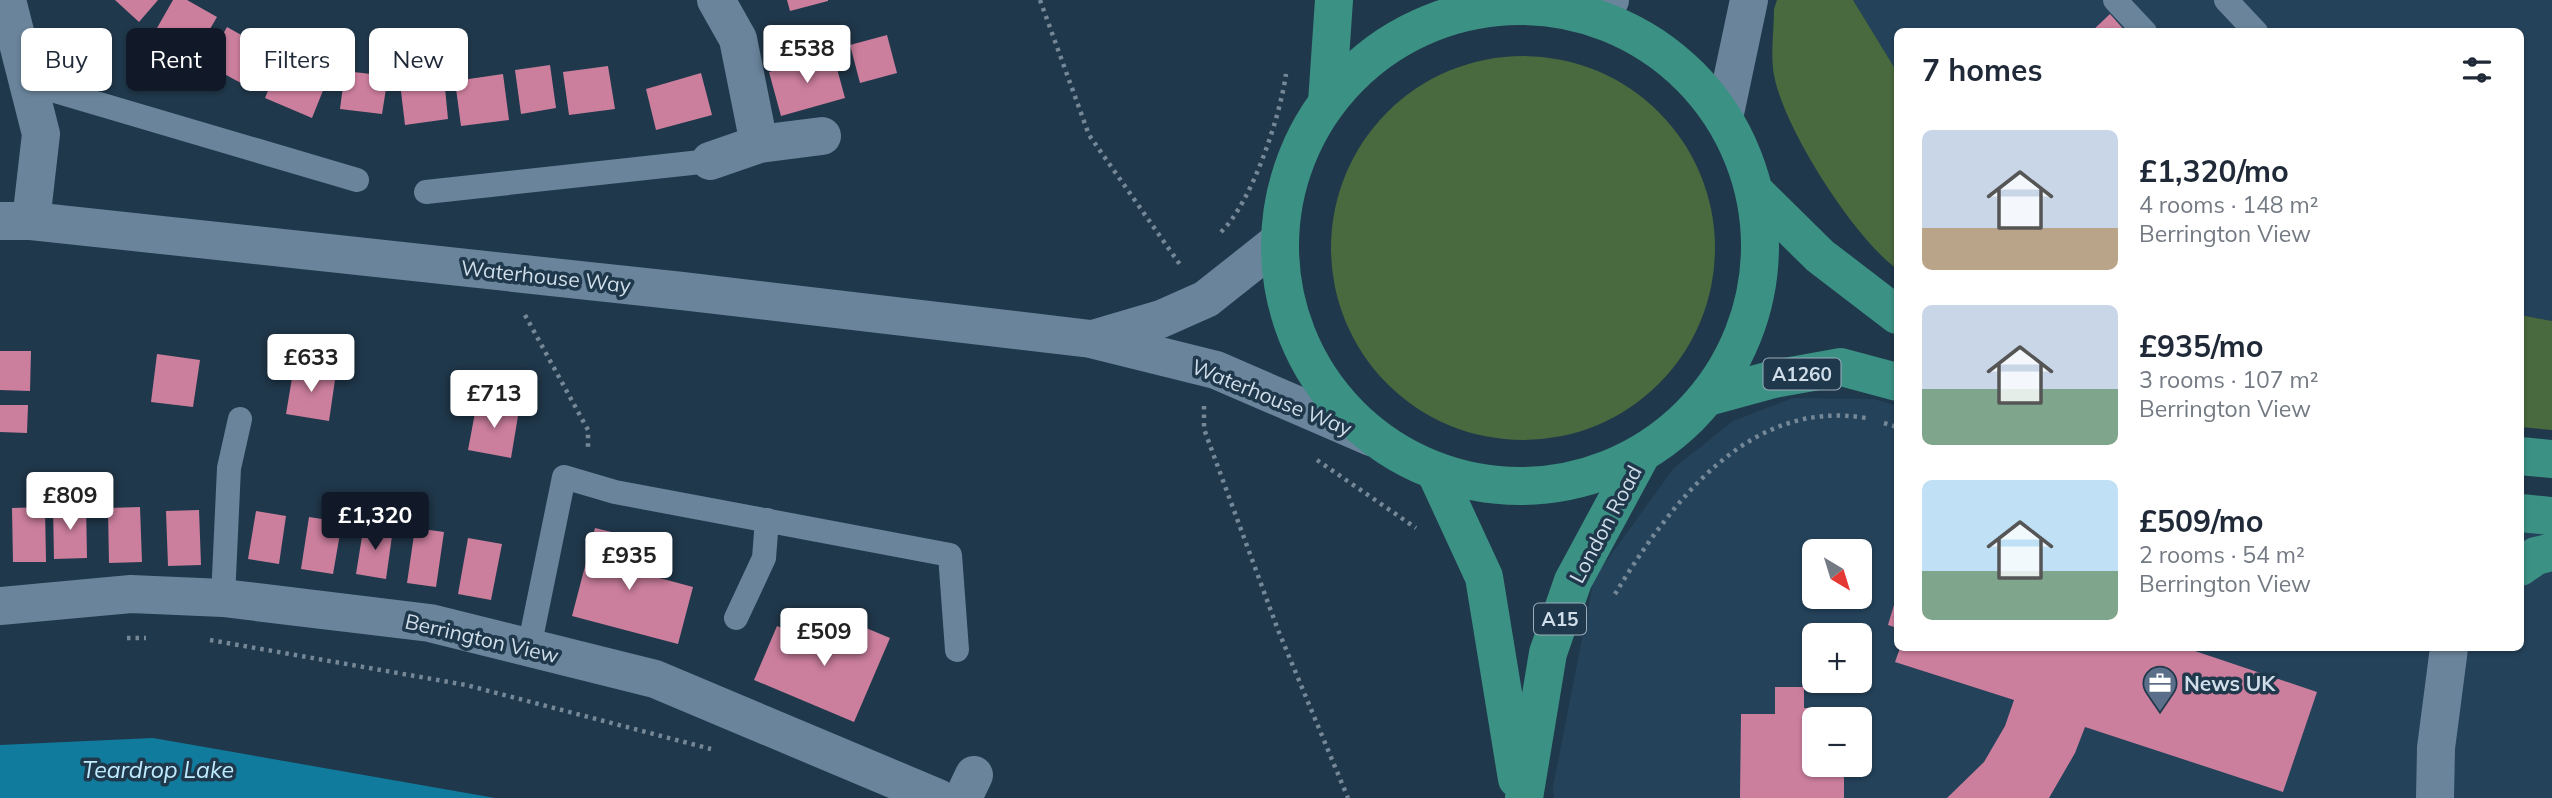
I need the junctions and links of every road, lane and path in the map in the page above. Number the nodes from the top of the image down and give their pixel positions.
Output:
1 (7, 0) edge
2 (716, 0) edge
3 (1040, 0) edge
4 (1334, 0) edge
5 (1749, 0) edge
6 (2115, 0) edge
7 (2226, 0) edge
8 (1497, 3) edge
9 (1597, 7) edge
10 (2141, 28) edge
11 (2252, 28) edge
12 (21, 55) edge
13 (1287, 66) dead end
14 (30, 91) edge
15 (55, 91) edge
16 (1327, 103) junction
17 (1724, 118) junction
18 (822, 136) dead end
19 (759, 144) junction
20 (710, 161) joint
21 (357, 180) dead end
22 (426, 192) dead end
23 (1755, 192) junction
24 (15, 221) edge
25 (1213, 240) dead end
26 (1278, 242) junction
27 (1183, 270) dead end
28 (500, 271) junction
29 (1894, 313) edge
30 (1091, 340) junction
31 (1894, 381) edge
32 (1708, 397) junction
33 (1215, 405) dead end
34 (240, 419) dead end
35 (1894, 426) edge
36 (1371, 437) junction
37 (1641, 455) junction
38 (2524, 456) edge
39 (1315, 459) dead end
40 (2552, 459) edge
41 (1437, 473) junction
42 (587, 484) junction
43 (2524, 513) edge
44 (2552, 516) edge
45 (767, 520) junction
46 (1421, 532) dead end
47 (2552, 552) edge
48 (2524, 564) edge
49 (1613, 597) dead end
50 (223, 598) junction
51 (0, 606) edge
52 (736, 618) dead end
53 (122, 638) dead end
54 (150, 638) dead end
55 (204, 639) dead end
56 (529, 648) junction
57 (957, 650) dead end
58 (2449, 651) edge
59 (722, 752) dead end
60 (938, 798) edge
61 (1348, 798) edge
62 (1522, 798) edge
63 (2435, 798) edge

1 - 12 street
2 - 19 street
3 - 27 path
4 - 16 main road
5 - 17 street
6 - 10 lane
7 - 11 lane
8 - 9 main road
8 - 16 main road
9 - 17 main road
13 - 25 path
14 - 24 street
15 - 21 lane
16 - 26 main road
17 - 23 main road
18 - 19 street
19 - 20 street
20 - 22 lane
23 - 29 main road
23 - 32 main road
24 - 28 street, Waterhouse Way
26 - 30 street, Waterhouse Way
26 - 36 main road
28 - 30 street, Waterhouse Way
28 - 42 path
30 - 36 street, Waterhouse Way
31 - 32 main road, A1260
32 - 37 main road
33 - 61 path
34 - 50 lane
35 - 49 path
36 - 41 main road
37 - 41 main road
37 - 62 main road, London Road / A15
38 - 40 main road
39 - 46 path
41 - 62 main road, London Road / A15
42 - 45 lane
42 - 56 lane
43 - 44 main road
45 - 52 lane
45 - 57 lane
47 - 48 main road
50 - 51 street, Berrington View
50 - 56 street, Berrington View
53 - 54 path
55 - 59 path
56 - 60 street, Berrington View
58 - 63 street

